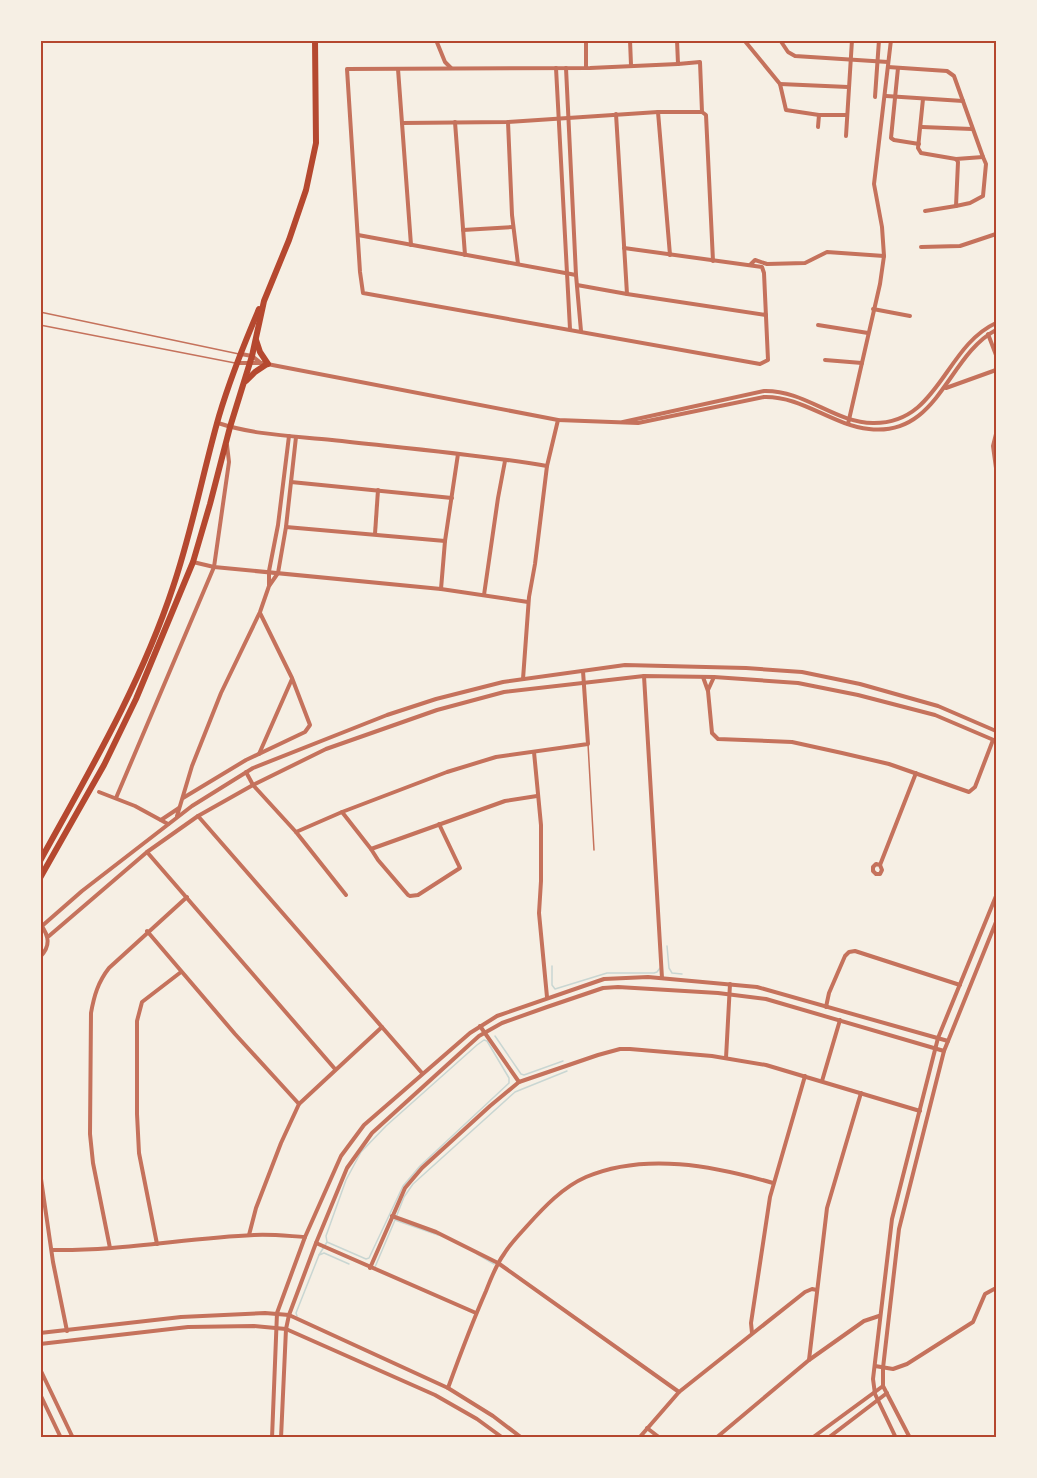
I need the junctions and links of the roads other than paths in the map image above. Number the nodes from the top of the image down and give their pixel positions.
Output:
1 (315, 40) edge
2 (436, 40) edge
3 (586, 40) edge
4 (630, 40) edge
5 (677, 40) edge
6 (744, 40) edge
7 (780, 40) edge
8 (852, 40) edge
9 (879, 40) edge
10 (891, 40) edge
11 (852, 60) junction
12 (878, 62) junction
13 (678, 64) junction
14 (888, 64) junction
15 (631, 65) junction
16 (556, 68) junction
17 (566, 68) junction
18 (586, 68) junction
19 (898, 68) junction
20 (398, 69) junction
21 (451, 69) junction
22 (780, 84) junction
23 (848, 87) junction
24 (886, 96) junction
25 (894, 96) junction
26 (875, 97) dead end
27 (923, 99) junction
28 (963, 100) junction
29 (658, 112) junction
30 (702, 112) junction
31 (616, 114) junction
32 (819, 115) junction
33 (847, 115) junction
34 (568, 117) junction
35 (558, 118) junction
36 (455, 122) junction
37 (508, 122) junction
38 (402, 123) junction
39 (818, 127) dead end
40 (922, 127) junction
41 (972, 129) junction
42 (846, 136) dead end
43 (919, 144) junction
44 (983, 157) junction
45 (956, 159) junction
46 (957, 206) junction
47 (925, 211) dead end
48 (513, 227) junction
49 (463, 230) junction
50 (996, 234) edge
51 (358, 235) junction
52 (411, 245) junction
53 (921, 247) dead end
54 (624, 248) junction
55 (465, 255) junction
56 (670, 255) junction
57 (884, 256) junction
58 (713, 261) junction
59 (518, 264) junction
60 (750, 265) junction
61 (567, 274) junction
62 (576, 275) junction
63 (577, 285) junction
64 (627, 294) junction
65 (264, 301) junction
66 (873, 309) junction
67 (40, 312) edge
68 (766, 315) junction
69 (910, 316) dead end
70 (996, 323) edge
71 (40, 325) edge
72 (818, 326) dead end
73 (570, 329) junction
74 (996, 330) edge
75 (581, 331) junction
76 (868, 333) junction
77 (988, 334) junction
78 (256, 339) junction
79 (240, 354) junction
80 (996, 355) edge
81 (252, 356) junction
82 (825, 360) dead end
83 (236, 363) junction
84 (862, 363) junction
85 (250, 364) junction
86 (265, 364) junction
87 (996, 370) edge
88 (244, 383) junction
89 (945, 388) junction
90 (850, 418) junction
91 (558, 420) junction
92 (218, 423) junction
93 (619, 423) junction
94 (848, 424) junction
95 (230, 427) junction
96 (996, 434) edge
97 (290, 436) junction
98 (296, 437) junction
99 (226, 442) junction
100 (458, 454) junction
101 (505, 461) junction
102 (547, 466) junction
103 (996, 468) edge
104 (291, 482) junction
105 (378, 490) junction
106 (452, 498) junction
107 (286, 527) junction
108 (375, 534) junction
109 (445, 541) junction
110 (193, 562) junction
111 (214, 567) junction
112 (269, 571) junction
113 (278, 573) junction
114 (269, 586) junction
115 (441, 589) junction
116 (484, 595) junction
117 (528, 602) junction
118 (260, 612) junction
119 (583, 671) junction
120 (644, 676) junction
121 (703, 676) junction
122 (714, 676) junction
123 (292, 678) junction
124 (523, 679) junction
125 (585, 682) junction
126 (860, 684) junction
127 (708, 691) junction
128 (858, 695) junction
129 (996, 731) edge
130 (995, 740) edge
131 (588, 744) junction
132 (534, 752) junction
133 (259, 754) junction
134 (246, 772) junction
135 (916, 773) junction
136 (253, 785) junction
137 (99, 792) dead end
138 (537, 796) junction
139 (116, 798) junction
140 (183, 798) junction
141 (180, 807) junction
142 (342, 812) junction
143 (198, 816) junction
144 (177, 817) junction
145 (161, 820) junction
146 (168, 824) junction
147 (439, 824) junction
148 (296, 832) junction
149 (371, 849) junction
150 (594, 850) dead end
151 (147, 852) junction
152 (40, 861) edge
153 (880, 865) dead end
154 (40, 878) edge
155 (346, 895) dead end
156 (996, 896) edge
157 (187, 897) junction
158 (996, 922) edge
159 (41, 925) edge
160 (147, 931) junction
161 (49, 936) junction
162 (40, 957) edge
163 (181, 972) junction
164 (662, 976) junction
165 (730, 984) junction
166 (960, 985) junction
167 (729, 994) junction
168 (547, 997) junction
169 (826, 1007) junction
170 (840, 1020) junction
171 (480, 1026) junction
172 (382, 1027) junction
173 (485, 1033) junction
174 (938, 1038) junction
175 (948, 1041) junction
176 (936, 1049) junction
177 (944, 1051) junction
178 (726, 1058) junction
179 (335, 1069) junction
180 (422, 1074) junction
181 (805, 1076) junction
182 (822, 1081) junction
183 (519, 1082) junction
184 (861, 1093) junction
185 (299, 1104) junction
186 (920, 1111) junction
187 (341, 1156) junction
188 (350, 1161) junction
189 (40, 1172) edge
190 (773, 1183) junction
191 (395, 1217) junction
192 (249, 1235) junction
193 (305, 1237) junction
194 (157, 1244) junction
195 (316, 1244) junction
196 (110, 1248) junction
197 (53, 1250) junction
198 (498, 1263) junction
199 (370, 1268) junction
200 (996, 1288) edge
201 (817, 1290) junction
202 (277, 1313) junction
203 (476, 1313) junction
204 (289, 1315) junction
205 (879, 1316) junction
206 (275, 1327) junction
207 (286, 1329) junction
208 (67, 1331) junction
209 (40, 1333) edge
210 (752, 1334) junction
211 (40, 1344) edge
212 (809, 1360) junction
213 (875, 1366) junction
214 (883, 1368) junction
215 (40, 1369) edge
216 (884, 1386) junction
217 (448, 1388) junction
218 (874, 1391) junction
219 (678, 1392) junction
220 (887, 1393) junction
221 (40, 1394) edge
222 (877, 1398) junction
223 (493, 1416) junction
224 (487, 1426) junction
225 (647, 1428) junction
226 (72, 1436) edge
227 (61, 1437) edge
228 (272, 1437) edge
229 (281, 1437) edge
230 (503, 1437) edge
231 (522, 1437) edge
232 (639, 1437) edge
233 (660, 1437) edge
234 (716, 1437) edge
235 (812, 1437) edge
236 (828, 1437) edge
237 (896, 1437) edge
238 (910, 1437) edge

1 - 65 highway
2 - 21 street
3 - 18 street
4 - 15 street
5 - 13 street
6 - 22 street
7 - 11 street
8 - 11 street
9 - 12 street
10 - 14 street
11 - 12 street
11 - 23 street
12 - 14 street
12 - 26 street
13 - 15 street
13 - 30 street
14 - 19 street
14 - 24 street
15 - 18 street
16 - 17 street
16 - 21 street
16 - 35 street
17 - 18 street
17 - 34 street
19 - 25 street
19 - 28 street
20 - 21 street
20 - 38 street
20 - 51 street
22 - 23 street
22 - 32 street
23 - 33 street
24 - 25 street
24 - 57 street
25 - 27 street
25 - 43 street
27 - 28 street
27 - 40 street
28 - 41 street
29 - 30 street
29 - 31 street
29 - 56 street
30 - 58 street
31 - 34 street
31 - 54 street
32 - 33 street
32 - 39 street
33 - 42 street
34 - 35 street
34 - 62 street
35 - 37 street
35 - 61 street
36 - 37 street
36 - 38 street
36 - 49 street
37 - 48 street
38 - 52 street
40 - 41 street
40 - 43 street
41 - 44 street
43 - 45 street
44 - 45 street
44 - 46 street
45 - 46 street
46 - 47 street
48 - 49 street
48 - 59 street
49 - 55 street
50 - 53 street
51 - 52 street
51 - 73 street
52 - 55 street
54 - 56 street
54 - 64 street
55 - 59 street
56 - 58 street
57 - 60 street
57 - 66 street
58 - 60 street
59 - 61 street
60 - 68 street
61 - 62 street
61 - 73 street
62 - 63 street
63 - 64 street
63 - 75 street
64 - 68 street
65 - 78 highway
65 - 79 highway
66 - 69 street
66 - 76 street
67 - 79 lane
68 - 75 street
70 - 90 street
71 - 83 lane
72 - 76 street
73 - 75 street
74 - 77 street
76 - 84 street
77 - 80 street
77 - 89 street
78 - 81 highway
78 - 86 highway
79 - 81 street
79 - 83 highway
81 - 85 highway
81 - 86 street
82 - 84 street
83 - 85 street
83 - 92 highway
84 - 90 street
85 - 86 street
85 - 88 highway
86 - 88 highway
86 - 91 street
87 - 89 street
88 - 95 highway
89 - 94 street
90 - 93 street
90 - 94 street
91 - 93 street
91 - 102 street
92 - 95 street
92 - 152 highway
93 - 94 street
95 - 97 street
95 - 99 highway
96 - 103 street
97 - 98 street
97 - 112 street
98 - 100 street
98 - 104 street
99 - 110 highway
99 - 111 street
100 - 101 street
100 - 106 street
101 - 102 street
101 - 116 street
102 - 117 street
104 - 105 street
104 - 107 street
105 - 106 street
105 - 108 street
106 - 109 street
107 - 108 street
107 - 113 street
108 - 109 street
109 - 115 street
110 - 111 street
110 - 154 highway
111 - 112 street
111 - 139 street
112 - 113 street
112 - 114 street
113 - 114 street
113 - 115 street
114 - 118 street
115 - 116 street
116 - 117 street
117 - 124 street
118 - 123 street
118 - 140 street
119 - 124 street
119 - 125 street
119 - 126 street
120 - 121 street
120 - 125 street
120 - 164 street
121 - 122 street
121 - 127 street
122 - 127 street
122 - 128 street
123 - 133 street
123 - 133 street
124 - 134 street
125 - 131 street
125 - 136 street
126 - 128 street
126 - 129 street
127 - 135 street
128 - 130 street
130 - 135 street
131 - 132 street
131 - 150 lane
132 - 138 street
132 - 142 street
133 - 140 street
134 - 136 street
134 - 144 street
135 - 153 street
136 - 143 street
136 - 148 street
137 - 139 street
138 - 147 street
138 - 168 street
139 - 145 street
140 - 141 street
141 - 144 street
141 - 145 street
142 - 148 street
142 - 149 street
143 - 151 street
143 - 172 street
144 - 146 street
145 - 146 street
146 - 159 street
147 - 149 street
147 - 149 street
148 - 155 street
151 - 157 street
151 - 161 street
156 - 166 street
157 - 160 street
157 - 179 street
158 - 175 street
159 - 161 street
160 - 163 street
160 - 196 street
161 - 162 street
163 - 185 street
163 - 194 street
164 - 165 street
164 - 168 street
165 - 167 street
165 - 169 street
166 - 169 street
166 - 174 street
167 - 170 street
167 - 173 street
167 - 178 street
168 - 171 street
169 - 174 street
170 - 176 street
170 - 182 street
171 - 173 street
171 - 180 street
172 - 179 street
172 - 180 street
173 - 183 street
173 - 188 street
174 - 175 street
174 - 176 street
175 - 177 street
176 - 177 street
176 - 186 street
177 - 214 street
178 - 181 street
178 - 183 street
179 - 185 street
180 - 187 street
181 - 182 street
181 - 190 street
182 - 184 street
183 - 191 street
184 - 186 street
184 - 201 street
185 - 192 street
186 - 205 street
187 - 188 street
187 - 193 street
188 - 195 street
189 - 197 street
190 - 198 street
190 - 210 street
191 - 198 street
191 - 199 street
192 - 193 street
192 - 194 street
193 - 202 street
194 - 196 street
195 - 199 street
195 - 204 street
196 - 197 street
197 - 208 street
198 - 203 street
198 - 219 street
199 - 203 street
200 - 214 street
201 - 210 street
201 - 212 street
202 - 204 street
202 - 206 street
202 - 208 street
203 - 217 street
204 - 207 street
204 - 217 street
205 - 212 street
205 - 213 street
206 - 207 street
206 - 211 street
206 - 228 street
207 - 224 street
207 - 229 street
208 - 209 street
210 - 219 street
212 - 234 street
213 - 214 street
213 - 218 street
214 - 216 street
215 - 226 street
216 - 218 street
216 - 220 street
217 - 223 street
218 - 222 street
218 - 235 street
219 - 225 street
220 - 222 street
220 - 238 street
221 - 227 street
222 - 236 street
222 - 237 street
223 - 224 street
223 - 231 street
224 - 230 street
225 - 232 street
225 - 233 street
226 - 227 street

